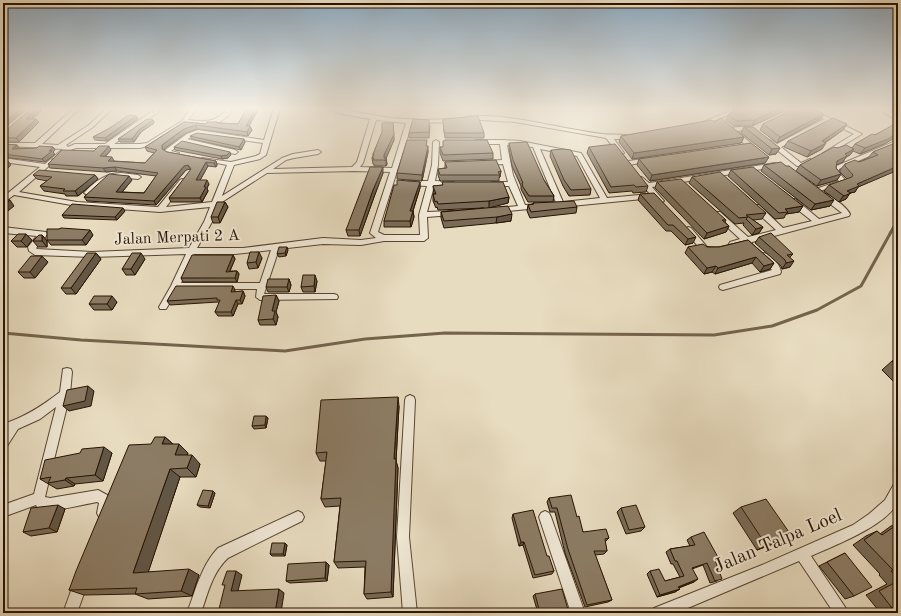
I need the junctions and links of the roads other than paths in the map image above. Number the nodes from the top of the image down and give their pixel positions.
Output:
1 (608, 136) edge
2 (46, 137) edge
3 (74, 137) edge
4 (120, 137) edge
5 (160, 137) edge
6 (188, 137) edge
7 (231, 137) edge
8 (269, 137) edge
9 (368, 137) edge
10 (407, 137) edge
11 (614, 137) edge
12 (631, 137) edge
13 (739, 137) edge
14 (762, 137) edge
15 (797, 137) edge
16 (854, 137) edge
17 (181, 140) junction
18 (267, 142) junction
19 (436, 142) dead end
20 (466, 142) edge
21 (503, 142) junction
22 (898, 142) edge
23 (4, 145) edge
24 (108, 145) junction
25 (749, 145) junction
26 (36, 146) junction
27 (60, 146) junction
28 (536, 146) junction
29 (742, 146) edge
30 (68, 148) junction
31 (777, 148) junction
32 (235, 152) dead end
33 (318, 152) dead end
34 (186, 156) edge
35 (820, 156) edge
36 (194, 157) edge
37 (659, 158) edge
38 (3, 160) edge
39 (814, 160) edge
40 (505, 162) junction
41 (481, 163) edge
42 (231, 164) junction
43 (774, 165) junction
44 (783, 165) edge
45 (633, 168) junction
46 (45, 170) junction
47 (354, 170) junction
48 (394, 170) junction
49 (265, 171) junction
50 (189, 172) edge
51 (138, 177) dead end
52 (391, 182) junction
53 (459, 184) edge
54 (481, 184) edge
55 (511, 184) junction
56 (430, 185) junction
57 (646, 186) junction
58 (14, 193) junction
59 (654, 196) junction
60 (787, 198) edge
61 (605, 200) junction
62 (748, 200) edge
63 (3, 201) edge
64 (77, 204) junction
65 (214, 204) junction
66 (553, 205) junction
67 (522, 206) junction
68 (665, 207) edge
69 (160, 210) junction
70 (713, 210) edge
71 (489, 211) edge
72 (460, 213) edge
73 (422, 215) junction
74 (817, 221) junction
75 (682, 224) edge
76 (3, 230) edge
77 (782, 230) junction
78 (383, 238) junction
79 (746, 240) junction
80 (276, 247) junction
81 (191, 251) junction
82 (175, 286) junction
83 (263, 286) junction
84 (723, 287) dead end
85 (334, 297) dead end
86 (163, 307) dead end
87 (68, 372) dead end
88 (65, 394) junction
89 (410, 400) dead end
90 (8, 427) edge
91 (3, 442) edge
92 (898, 488) edge
93 (39, 498) junction
94 (3, 511) edge
95 (298, 517) dead end
96 (545, 517) dead end
97 (100, 523) edge
98 (801, 553) junction
99 (85, 568) edge
100 (70, 613) edge
101 (194, 613) edge
102 (410, 613) edge
103 (578, 613) edge
104 (659, 613) edge
105 (842, 613) edge

1 - 45 street
2 - 26 street
3 - 27 street
4 - 24 street
5 - 24 street
6 - 17 street
7 - 18 street
8 - 18 street
9 - 47 street
10 - 48 street
11 - 12 street
13 - 25 street
14 - 31 street
15 - 31 street
16 - 35 street
17 - 32 street
17 - 34 street
18 - 42 street
19 - 56 street
20 - 21 street
21 - 28 street
21 - 40 street
22 - 74 street
23 - 26 street
24 - 30 street
25 - 29 street
25 - 43 street
26 - 27 street
27 - 30 street
28 - 61 street
28 - 66 street
30 - 46 street
31 - 39 street
33 - 49 street
36 - 42 street
37 - 45 street
38 - 46 street
40 - 41 street
40 - 55 street
42 - 65 street
43 - 44 street
43 - 57 street
45 - 57 street
46 - 58 street
47 - 48 street
47 - 49 street
48 - 52 street
49 - 65 street
50 - 69 street
51 - 64 street
52 - 56 street
52 - 78 street
53 - 56 street
54 - 55 street
55 - 67 street
56 - 73 street
57 - 59 street
58 - 63 street
58 - 64 street
59 - 61 street
59 - 68 street
60 - 74 street
61 - 66 street
62 - 77 street
64 - 69 street
65 - 69 street
65 - 81 street
66 - 67 street
67 - 71 street
70 - 79 street
72 - 73 street
73 - 78 street, Jalan Merpati 2 A
74 - 77 street
75 - 79 street
76 - 81 street, Jalan Merpati 2 A
77 - 79 street
78 - 80 street, Jalan Merpati 2 A
79 - 84 street
80 - 81 street, Jalan Merpati 2 A
80 - 83 street
81 - 82 street
82 - 83 street
82 - 86 street
83 - 85 street
87 - 88 street
88 - 90 street
88 - 93 street
89 - 102 street
90 - 91 street
92 - 98 street, Jalan Talpa Loel
93 - 94 street
93 - 97 street
95 - 101 street
96 - 103 street
98 - 104 street, Jalan Talpa Loel
98 - 105 street
99 - 100 street

